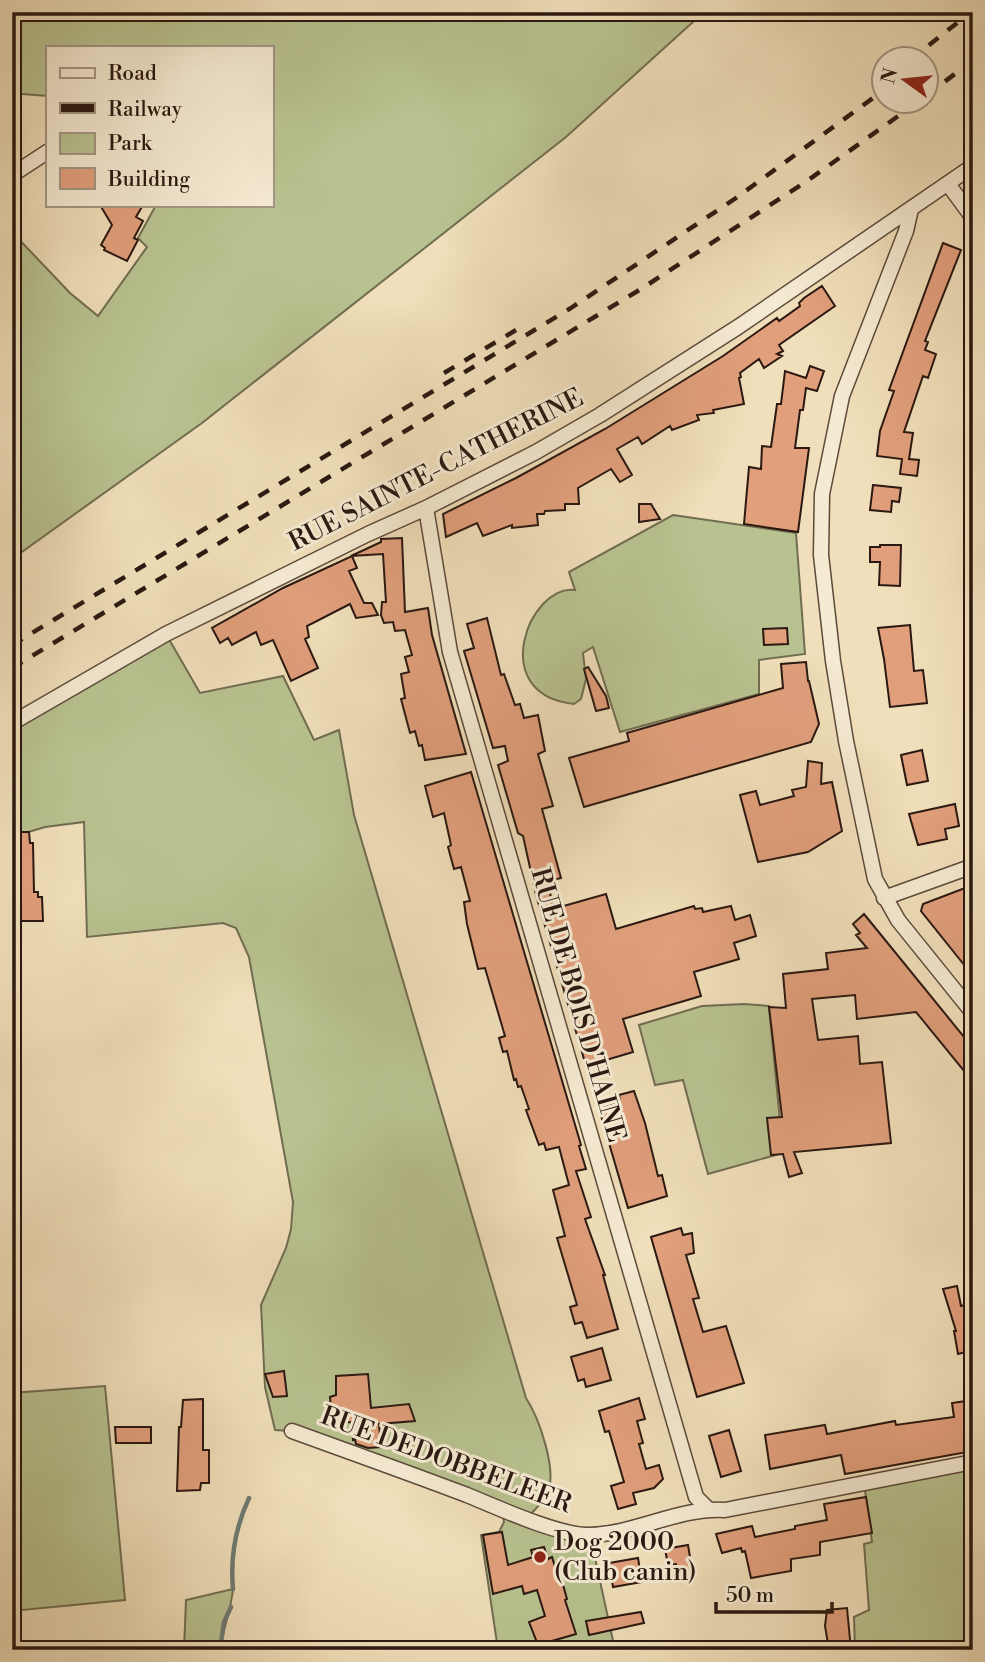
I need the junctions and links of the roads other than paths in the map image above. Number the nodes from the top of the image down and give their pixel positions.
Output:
1 (46, 153) edge
2 (973, 166) edge
3 (12, 175) edge
4 (948, 184) junction
5 (911, 209) junction
6 (973, 218) edge
7 (426, 508) junction
8 (12, 723) edge
9 (973, 866) edge
10 (884, 898) junction
11 (973, 1013) edge
12 (292, 1431) dead end
13 (973, 1462) edge
14 (711, 1509) junction

1 - 3 street
2 - 4 street, RUE SAINTE-CATHERINE
4 - 5 street, RUE SAINTE-CATHERINE
4 - 6 street
5 - 7 street, RUE SAINTE-CATHERINE
5 - 10 street
7 - 8 street, RUE SAINTE-CATHERINE
7 - 14 street, RUE DE BOIS D'HAINE
9 - 10 street
10 - 11 street
12 - 14 street, RUE DEDOBBELEER
13 - 14 street, RUE DEDOBBELEER

